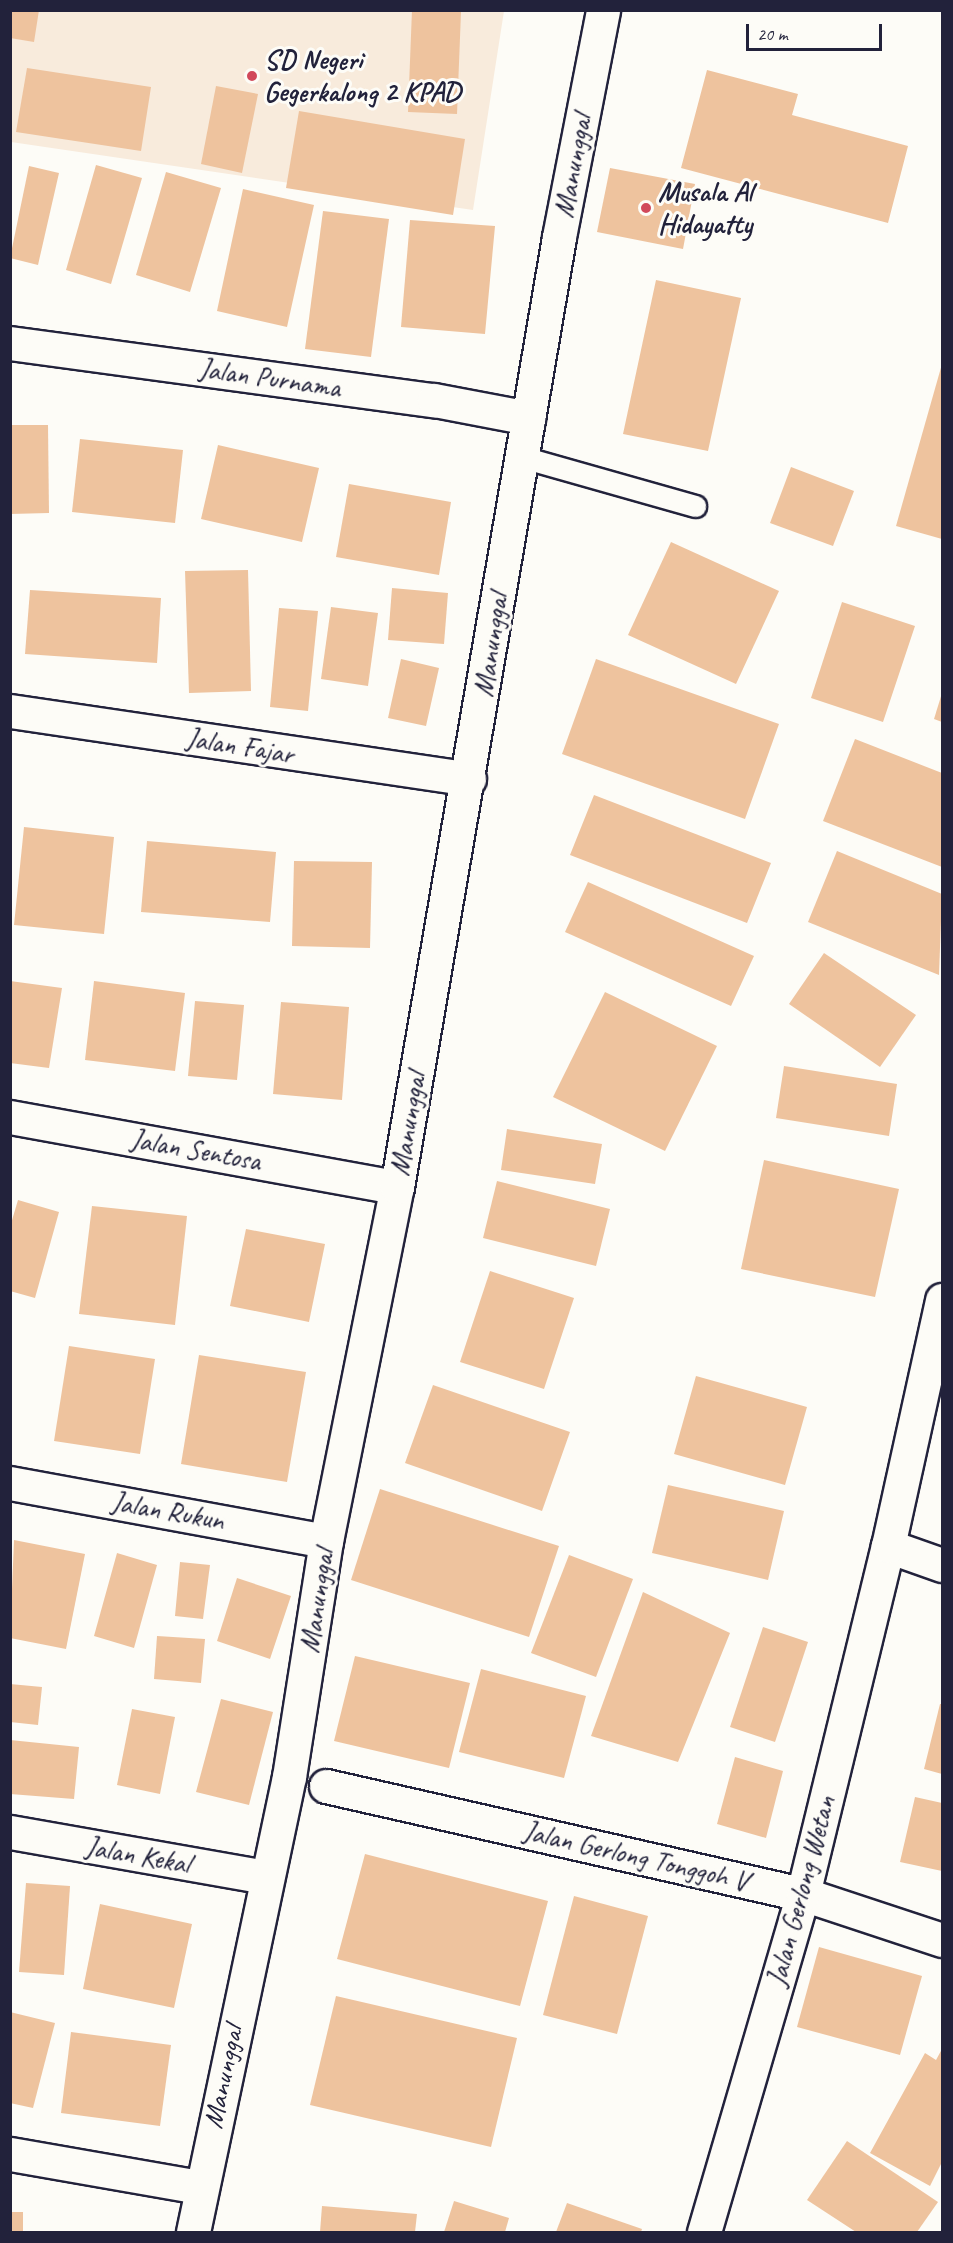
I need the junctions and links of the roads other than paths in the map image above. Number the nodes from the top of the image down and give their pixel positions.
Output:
1 (603, 10) edge
2 (10, 343) edge
3 (528, 418) junction
4 (522, 457) junction
5 (695, 506) dead end
6 (10, 711) edge
7 (469, 779) junction
8 (10, 1117) edge
9 (390, 1186) junction
10 (942, 1300) edge
11 (10, 1483) edge
12 (326, 1541) junction
13 (888, 1546) junction
14 (942, 1565) edge
15 (326, 1786) dead end
16 (10, 1832) edge
17 (265, 1877) junction
18 (803, 1894) junction
19 (942, 1940) edge
20 (10, 2154) edge
21 (200, 2187) junction
22 (193, 2232) edge
23 (704, 2232) edge

1 - 3 street, Manunggal
2 - 3 street, Jalan Purnama
3 - 4 street, Manunggal
4 - 5 lane
4 - 7 street, Manunggal
6 - 7 street, Jalan Fajar
7 - 9 street, Manunggal
8 - 9 street, Jalan Sentosa
9 - 12 street, Manunggal
10 - 13 street, Jalan Gerlong Wetan
11 - 12 street, Jalan Rukun
12 - 17 street, Manunggal
13 - 14 street
13 - 18 street, Jalan Gerlong Wetan
15 - 18 street, Jalan Gerlong Tonggoh V
16 - 17 street, Jalan Kekal
17 - 21 street, Manunggal
18 - 19 street, Jalan Gerlong Tonggoh V
18 - 23 street, Jalan Gerlong Wetan
20 - 21 street
21 - 22 street, Manunggal

